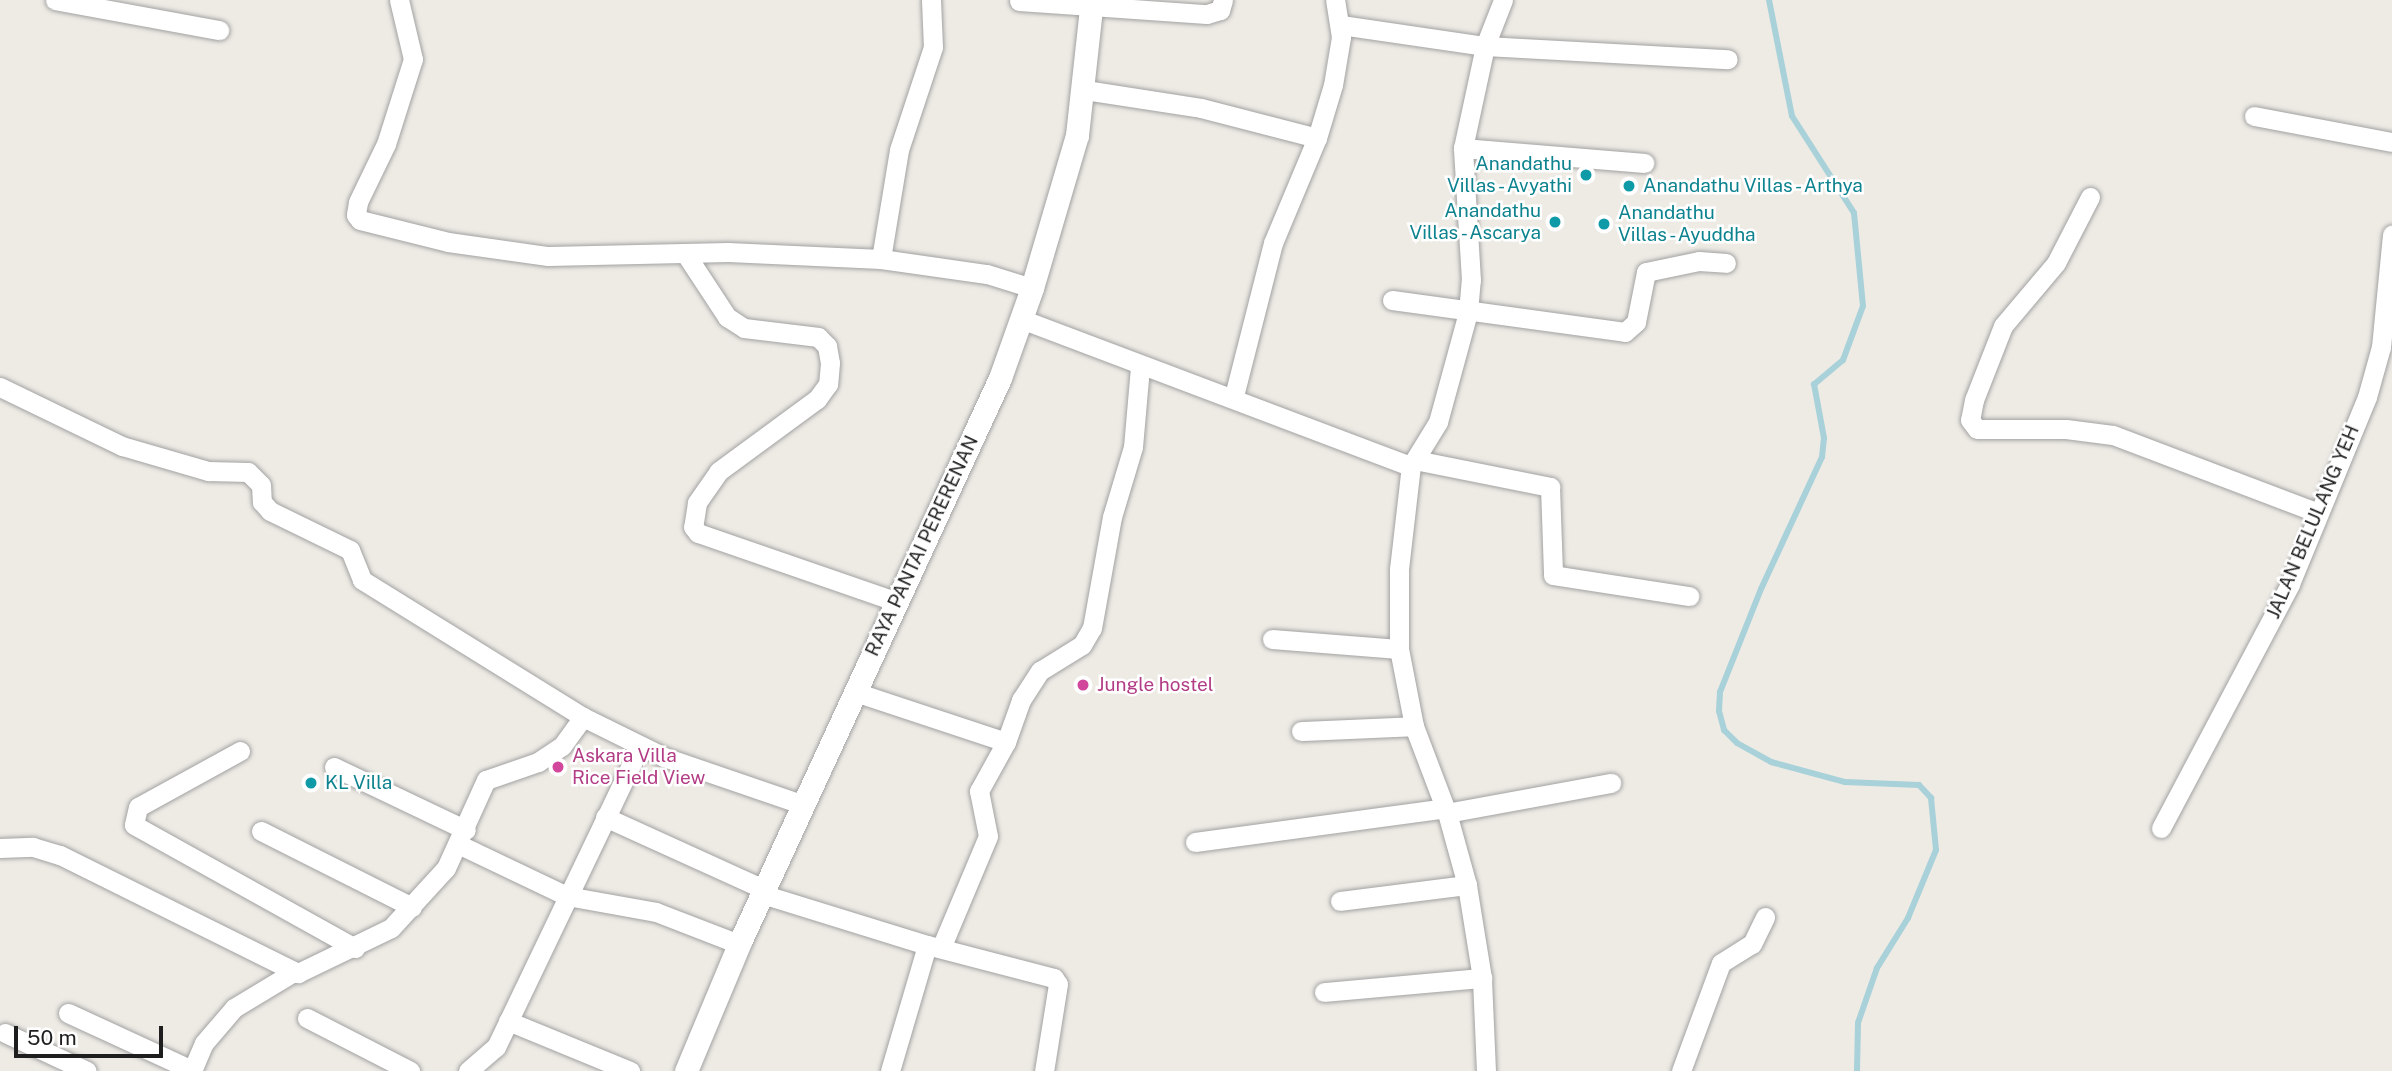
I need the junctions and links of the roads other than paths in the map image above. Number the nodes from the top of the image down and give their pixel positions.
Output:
1 (54, 0) edge
2 (399, 0) edge
3 (931, 0) edge
4 (1223, 0) edge
5 (1335, 0) edge
6 (1503, 0) edge
7 (1018, 1) edge
8 (1092, 1) edge
9 (1341, 25) junction
10 (219, 30) dead end
11 (1485, 46) junction
12 (1728, 59) dead end
13 (1085, 90) junction
14 (2254, 116) dead end
15 (1317, 138) junction
16 (2392, 142) edge
17 (1463, 148) junction
18 (1644, 163) dead end
19 (2090, 197) dead end
20 (2392, 235) edge
21 (685, 253) junction
22 (881, 259) junction
23 (1726, 263) dead end
24 (1032, 288) junction
25 (1392, 300) dead end
26 (1468, 312) junction
27 (1021, 320) junction
28 (1140, 367) junction
29 (0, 387) edge
30 (1234, 396) junction
31 (1413, 463) junction
32 (2316, 512) junction
33 (1689, 596) dead end
34 (894, 601) junction
35 (1272, 639) dead end
36 (1399, 649) junction
37 (855, 692) junction
38 (583, 716) junction
39 (1414, 726) junction
40 (1301, 731) dead end
41 (1006, 742) junction
42 (640, 746) junction
43 (240, 751) dead end
44 (334, 767) dead end
45 (1611, 783) dead end
46 (803, 804) junction
47 (1446, 810) junction
48 (605, 817) junction
49 (2161, 828) dead end
50 (261, 831) dead end
51 (463, 837) junction
52 (1195, 842) dead end
53 (0, 848) edge
54 (1467, 885) junction
55 (763, 892) junction
56 (568, 896) junction
57 (1340, 901) dead end
58 (412, 906) junction
59 (1765, 917) dead end
60 (739, 944) junction
61 (934, 947) junction
62 (355, 948) junction
63 (292, 972) junction
64 (1482, 978) junction
65 (1324, 992) dead end
66 (68, 1013) dead end
67 (307, 1018) dead end
68 (508, 1021) junction
69 (5, 1032) dead end
70 (87, 1071) edge
71 (192, 1071) edge
72 (410, 1071) edge
73 (468, 1071) edge
74 (630, 1071) edge
75 (686, 1071) edge
76 (890, 1071) edge
77 (1044, 1071) edge
78 (1486, 1071) edge
79 (1681, 1071) edge

1 - 10 street
2 - 21 street
3 - 22 street
4 - 8 street
5 - 9 street
6 - 11 street
7 - 8 street
8 - 13 street, RAYA PANTAI PERERENAN
9 - 11 street
9 - 15 street
11 - 12 street
11 - 17 street
13 - 15 street
13 - 24 street, RAYA PANTAI PERERENAN
14 - 16 street
15 - 30 street
17 - 18 street
17 - 26 street
19 - 32 street
20 - 32 street, JALAN BELULANG YEH
21 - 22 street
21 - 34 street
22 - 24 street
23 - 26 street
24 - 27 street, RAYA PANTAI PERERENAN
25 - 26 street
26 - 31 street
27 - 28 street
27 - 34 street, RAYA PANTAI PERERENAN
28 - 30 street
28 - 41 street
29 - 38 street
30 - 31 street
31 - 33 street
31 - 36 street
32 - 49 street, JALAN BELULANG YEH
34 - 37 street, RAYA PANTAI PERERENAN
35 - 36 street
36 - 39 street
37 - 41 street
37 - 46 street, RAYA PANTAI PERERENAN
38 - 42 street
38 - 51 street
39 - 40 street
39 - 47 street
41 - 61 street
42 - 46 street
42 - 48 street
43 - 62 street
44 - 51 street
45 - 47 street
46 - 55 street, RAYA PANTAI PERERENAN
47 - 52 street
47 - 54 street
48 - 55 street
48 - 56 street
50 - 58 street
51 - 56 street
51 - 58 street
53 - 63 street
54 - 57 street
54 - 64 street
55 - 60 street, RAYA PANTAI PERERENAN
55 - 61 street
56 - 60 street
56 - 68 street
58 - 62 street
59 - 79 street
60 - 75 street, RAYA PANTAI PERERENAN
61 - 76 street
61 - 77 street
62 - 63 street
63 - 71 street
64 - 65 street
64 - 78 street
66 - 71 street
67 - 72 street
68 - 73 street
68 - 74 street
69 - 70 street

